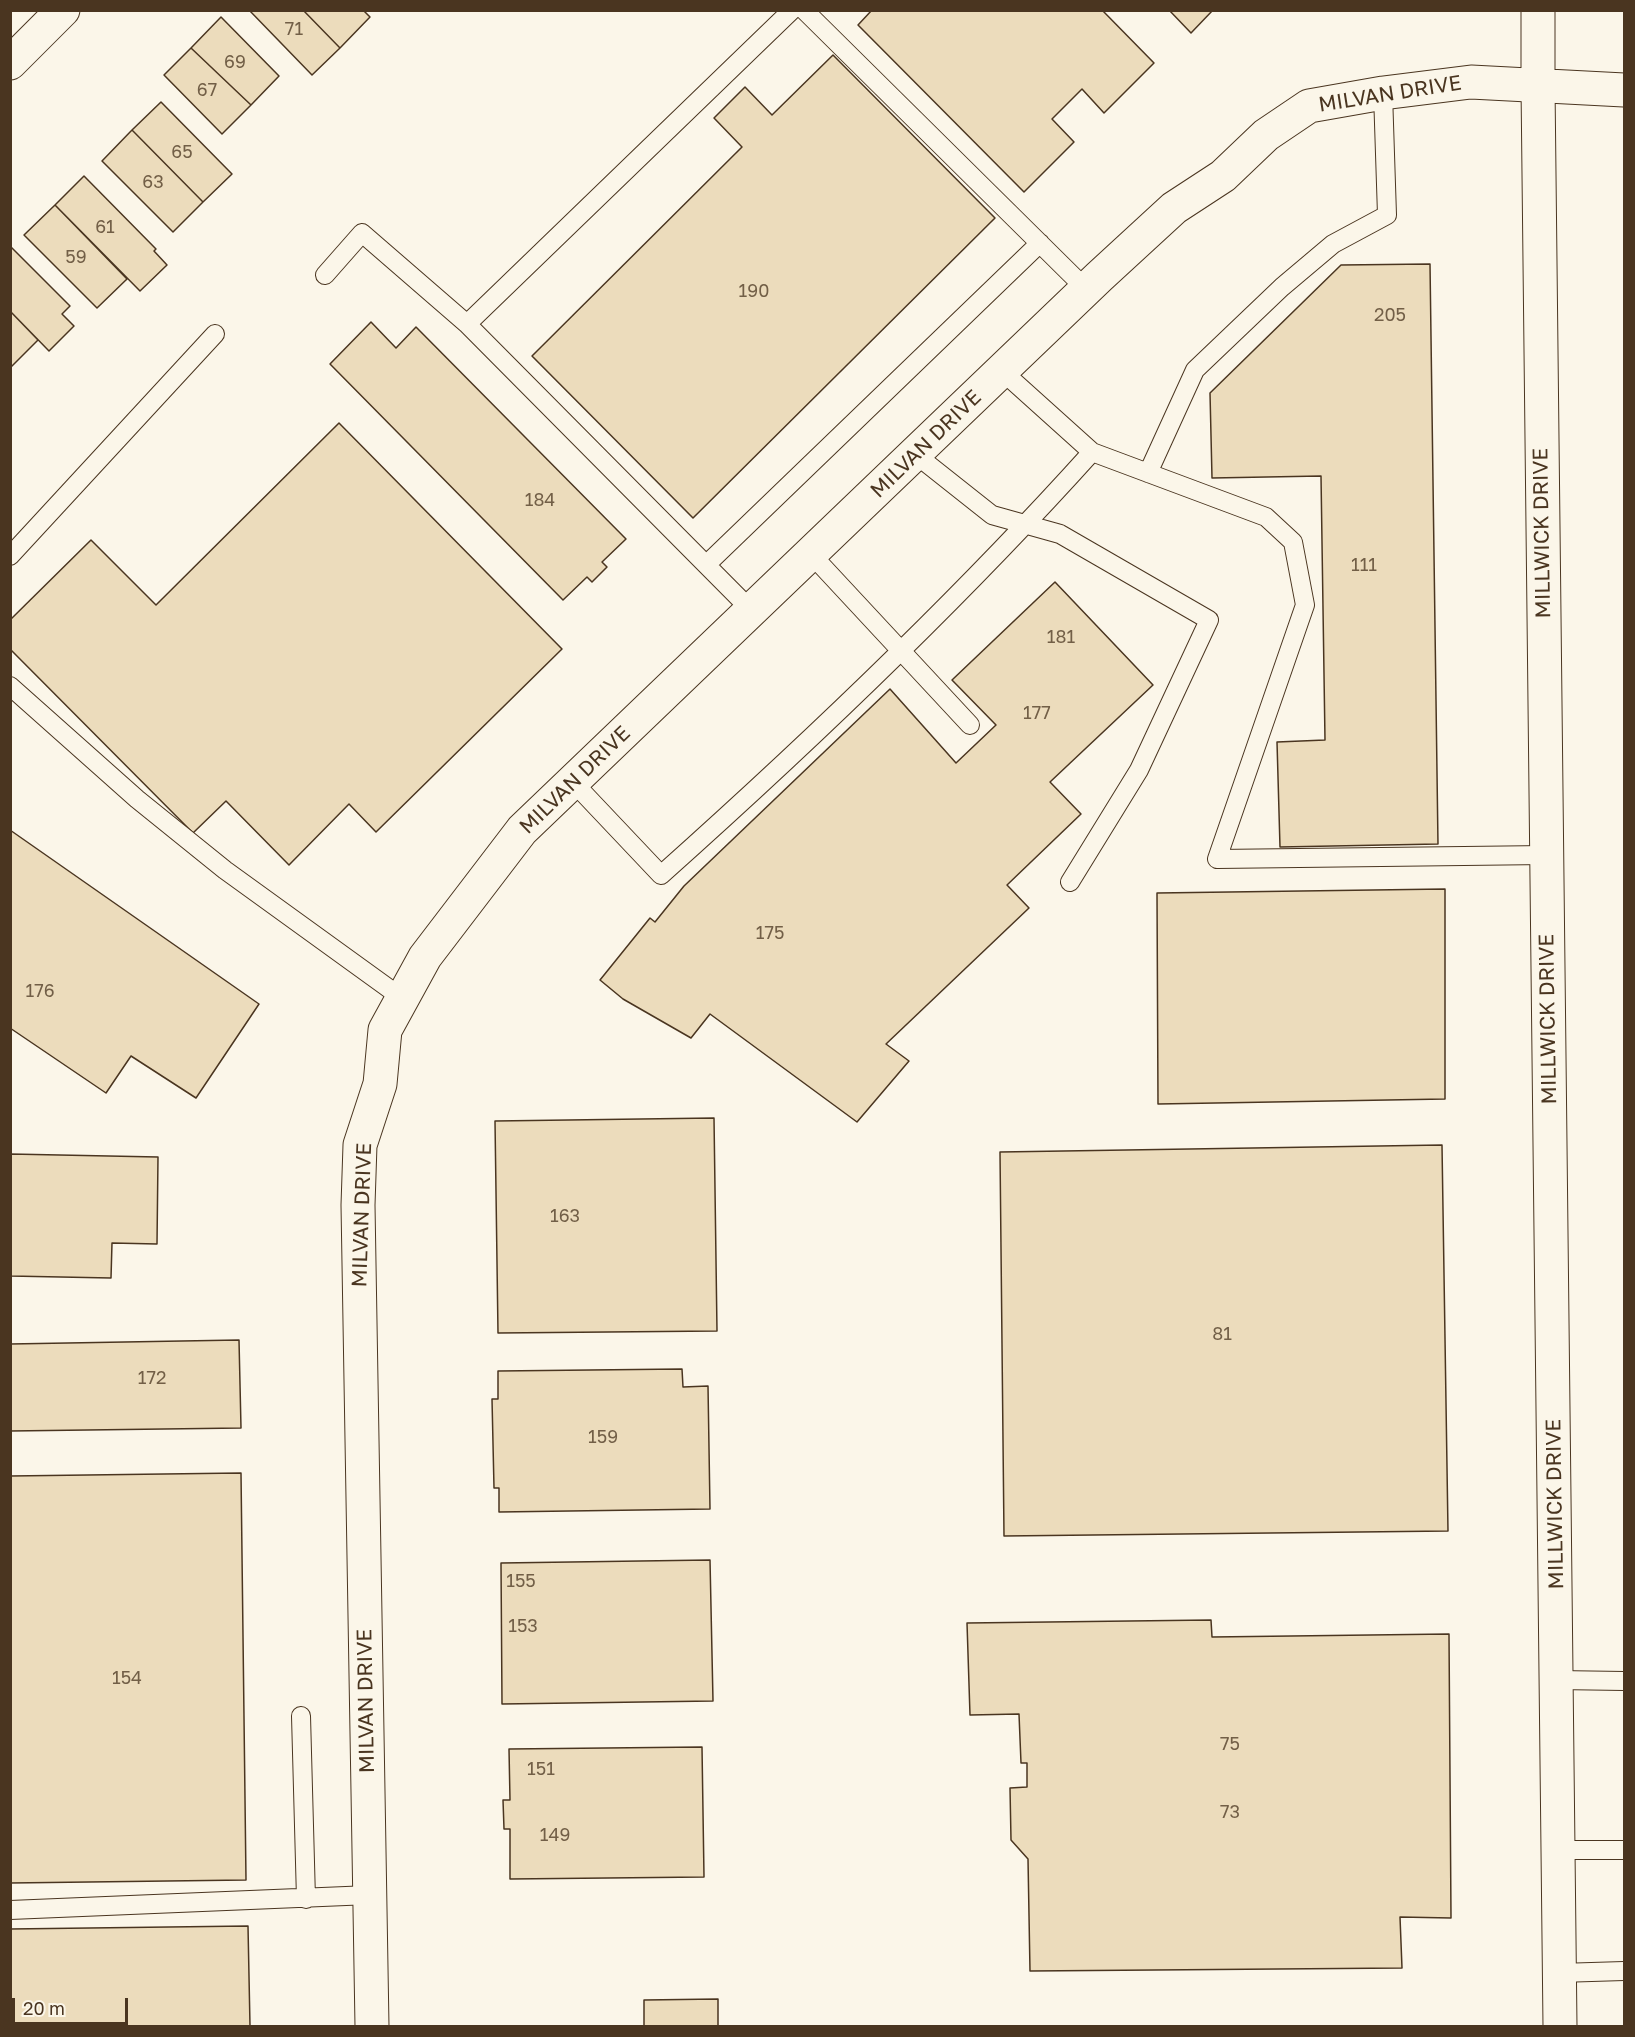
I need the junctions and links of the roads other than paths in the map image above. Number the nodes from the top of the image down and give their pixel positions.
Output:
1 (63, 10) edge
2 (792, 10) edge
3 (804, 10) edge
4 (1538, 10) edge
5 (10, 63) edge
6 (1538, 86) junction
7 (1624, 90) edge
8 (1383, 93) junction
9 (1040, 243) junction
10 (325, 275) dead end
11 (1086, 289) junction
12 (467, 324) junction
13 (215, 334) dead end
14 (1002, 371) junction
15 (1092, 453) junction
16 (915, 454) junction
17 (1148, 473) junction
18 (1026, 526) junction
19 (811, 554) junction
20 (10, 556) edge
21 (707, 564) junction
22 (751, 610) junction
23 (900, 650) junction
24 (10, 686) edge
25 (970, 725) dead end
26 (573, 782) junction
27 (1546, 855) junction
28 (1070, 882) dead end
29 (402, 999) junction
30 (1557, 1680) junction
31 (1624, 1681) edge
32 (301, 1716) dead end
33 (1557, 1850) junction
34 (1624, 1850) edge
35 (370, 1895) junction
36 (306, 1899) junction
37 (10, 1910) edge
38 (1624, 1971) edge
39 (1559, 1973) junction
40 (372, 2026) edge
41 (1560, 2026) edge

1 - 5 street
2 - 12 lane
3 - 9 lane
4 - 6 street, MILLWICK DRIVE
6 - 7 street, MILVAN DRIVE
6 - 8 street, MILVAN DRIVE
6 - 27 street, MILLWICK DRIVE
8 - 11 street, MILVAN DRIVE
8 - 17 lane
9 - 11 lane
9 - 21 lane
10 - 12 lane
11 - 14 street, MILVAN DRIVE
12 - 21 lane
13 - 20 lane
14 - 15 lane
14 - 16 street, MILVAN DRIVE
15 - 17 lane
15 - 18 lane
16 - 18 lane
16 - 19 street, MILVAN DRIVE
17 - 27 lane
18 - 23 lane
18 - 28 lane
19 - 22 street, MILVAN DRIVE
19 - 23 lane
21 - 22 lane
22 - 26 street, MILVAN DRIVE
23 - 25 lane
23 - 26 lane
24 - 29 lane
26 - 29 street, MILVAN DRIVE
27 - 30 street, MILLWICK DRIVE
29 - 35 street, MILVAN DRIVE
30 - 31 lane
30 - 33 street, MILLWICK DRIVE
32 - 36 lane
33 - 34 lane
33 - 39 street, MILLWICK DRIVE
35 - 36 lane
35 - 40 street, MILVAN DRIVE
36 - 37 lane
38 - 39 lane
39 - 41 street, MILLWICK DRIVE

